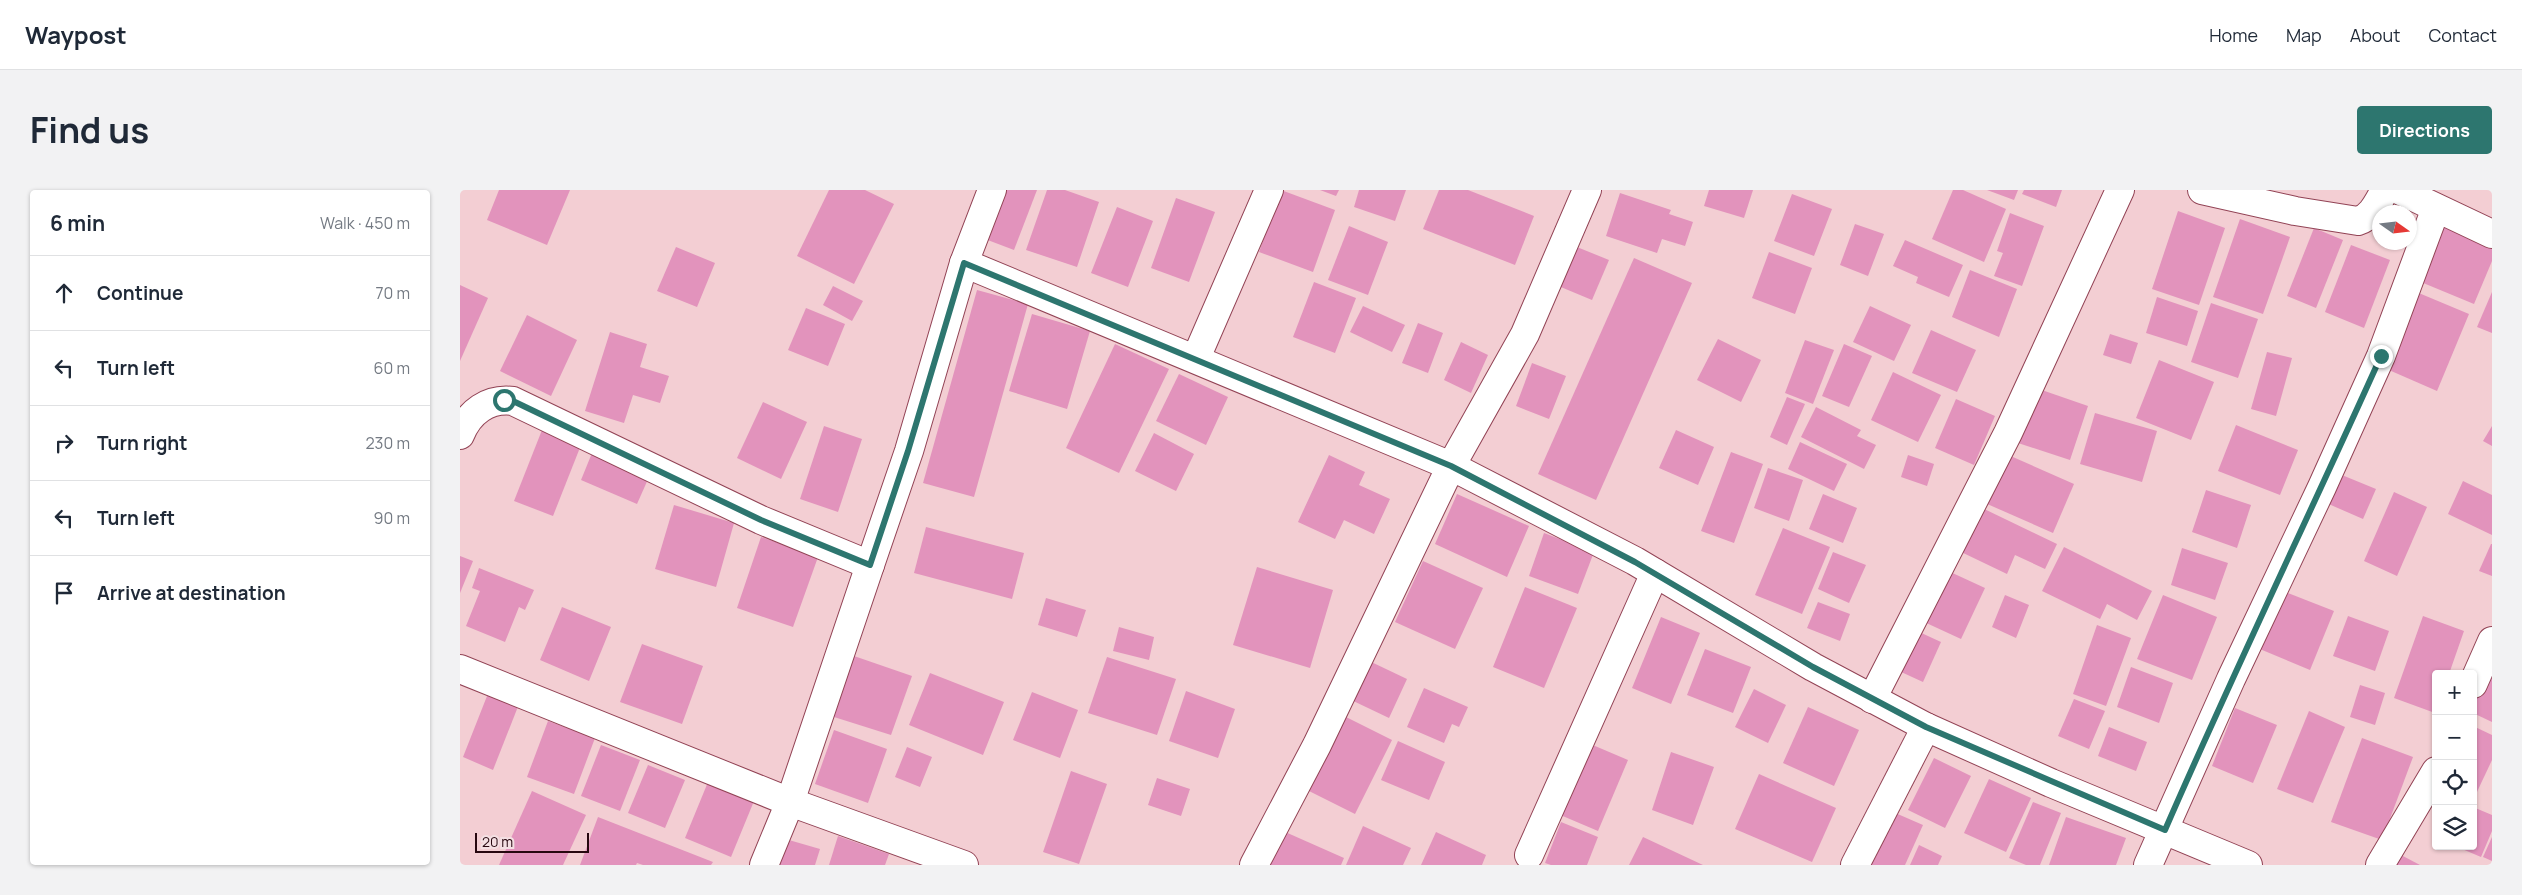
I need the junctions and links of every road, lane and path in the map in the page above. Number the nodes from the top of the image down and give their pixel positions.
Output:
1 (992, 190) edge
2 (1269, 190) edge
3 (1587, 190) edge
4 (2120, 190) edge
5 (2202, 190) edge
6 (2385, 190) edge
7 (2398, 190) edge
8 (2436, 208) junction
9 (2492, 234) edge
10 (964, 263) junction
11 (1196, 358) junction
12 (460, 435) edge
13 (1451, 466) junction
14 (870, 565) junction
15 (1655, 573) junction
16 (2492, 641) edge
17 (460, 670) edge
18 (2477, 675) edge
19 (1872, 700) junction
20 (1926, 727) junction
21 (2432, 778) edge
22 (790, 802) junction
23 (2165, 830) junction
24 (1529, 854) dead end
25 (764, 865) edge
26 (964, 865) edge
27 (1254, 865) edge
28 (1855, 865) edge
29 (2148, 865) edge
30 (2248, 865) edge
31 (2380, 865) edge

1 - 10 street
2 - 11 street
3 - 13 street
4 - 19 street
5 - 6 street
7 - 8 street
8 - 9 street
8 - 23 street
10 - 11 street
10 - 14 street
11 - 13 street
12 - 14 street
13 - 15 street
13 - 27 street
14 - 22 street
15 - 19 street
15 - 24 street
16 - 18 street
17 - 22 street
19 - 20 street
20 - 23 street
20 - 28 street
21 - 31 street
22 - 25 street
22 - 26 street
23 - 29 street
23 - 30 street

